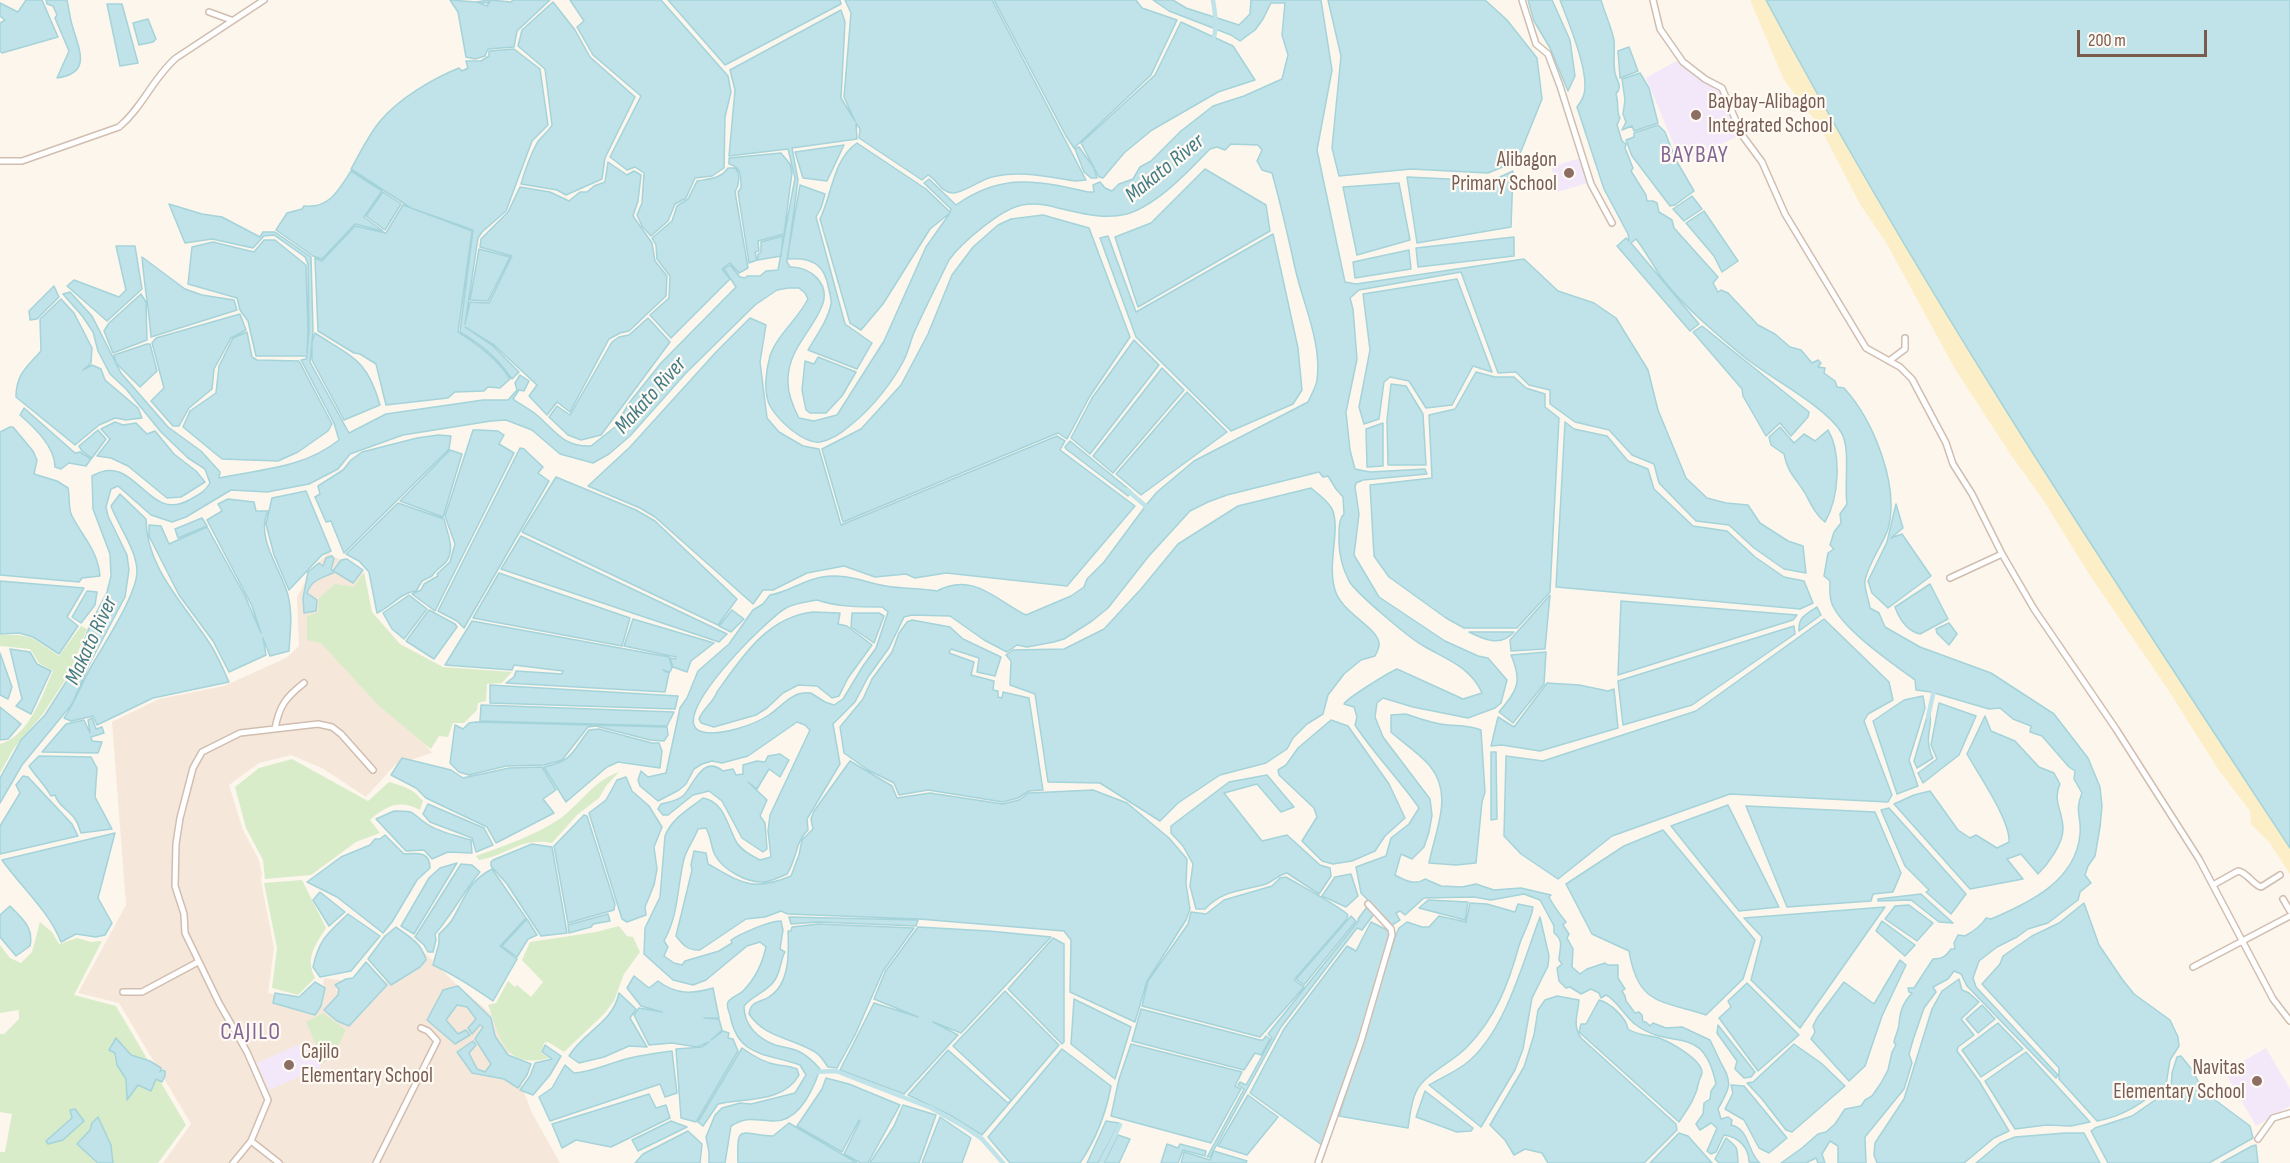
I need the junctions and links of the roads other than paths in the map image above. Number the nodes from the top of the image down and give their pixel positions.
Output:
1 (264, 0) edge
2 (1522, 0) edge
3 (1653, 0) edge
4 (209, 12) dead end
5 (231, 20) junction
6 (0, 161) edge
7 (1612, 223) dead end
8 (1905, 338) dead end
9 (1889, 361) junction
10 (2002, 554) junction
11 (1950, 578) dead end
12 (304, 683) dead end
13 (275, 729) junction
14 (373, 770) dead end
15 (2280, 875) dead end
16 (2212, 885) junction
17 (2283, 899) dead end
18 (1368, 904) dead end
19 (2290, 911) edge
20 (2290, 916) edge
21 (2243, 941) junction
22 (198, 962) junction
23 (2193, 967) dead end
24 (123, 992) dead end
25 (2290, 1022) edge
26 (421, 1028) dead end
27 (2290, 1113) edge
28 (2258, 1139) dead end
29 (251, 1141) junction
30 (233, 1163) edge
31 (279, 1163) edge
32 (376, 1163) edge
33 (1318, 1163) edge

1 - 5 street
2 - 7 street
3 - 9 street
4 - 5 street
5 - 6 street
8 - 9 street
9 - 10 street
10 - 11 street
10 - 16 street
12 - 13 street
13 - 14 street
13 - 22 street
15 - 16 street
16 - 21 street
17 - 19 street
18 - 33 street
20 - 21 street
21 - 23 street
21 - 25 street
22 - 24 street
22 - 29 street
26 - 32 street
27 - 28 street
29 - 30 street
29 - 31 street

